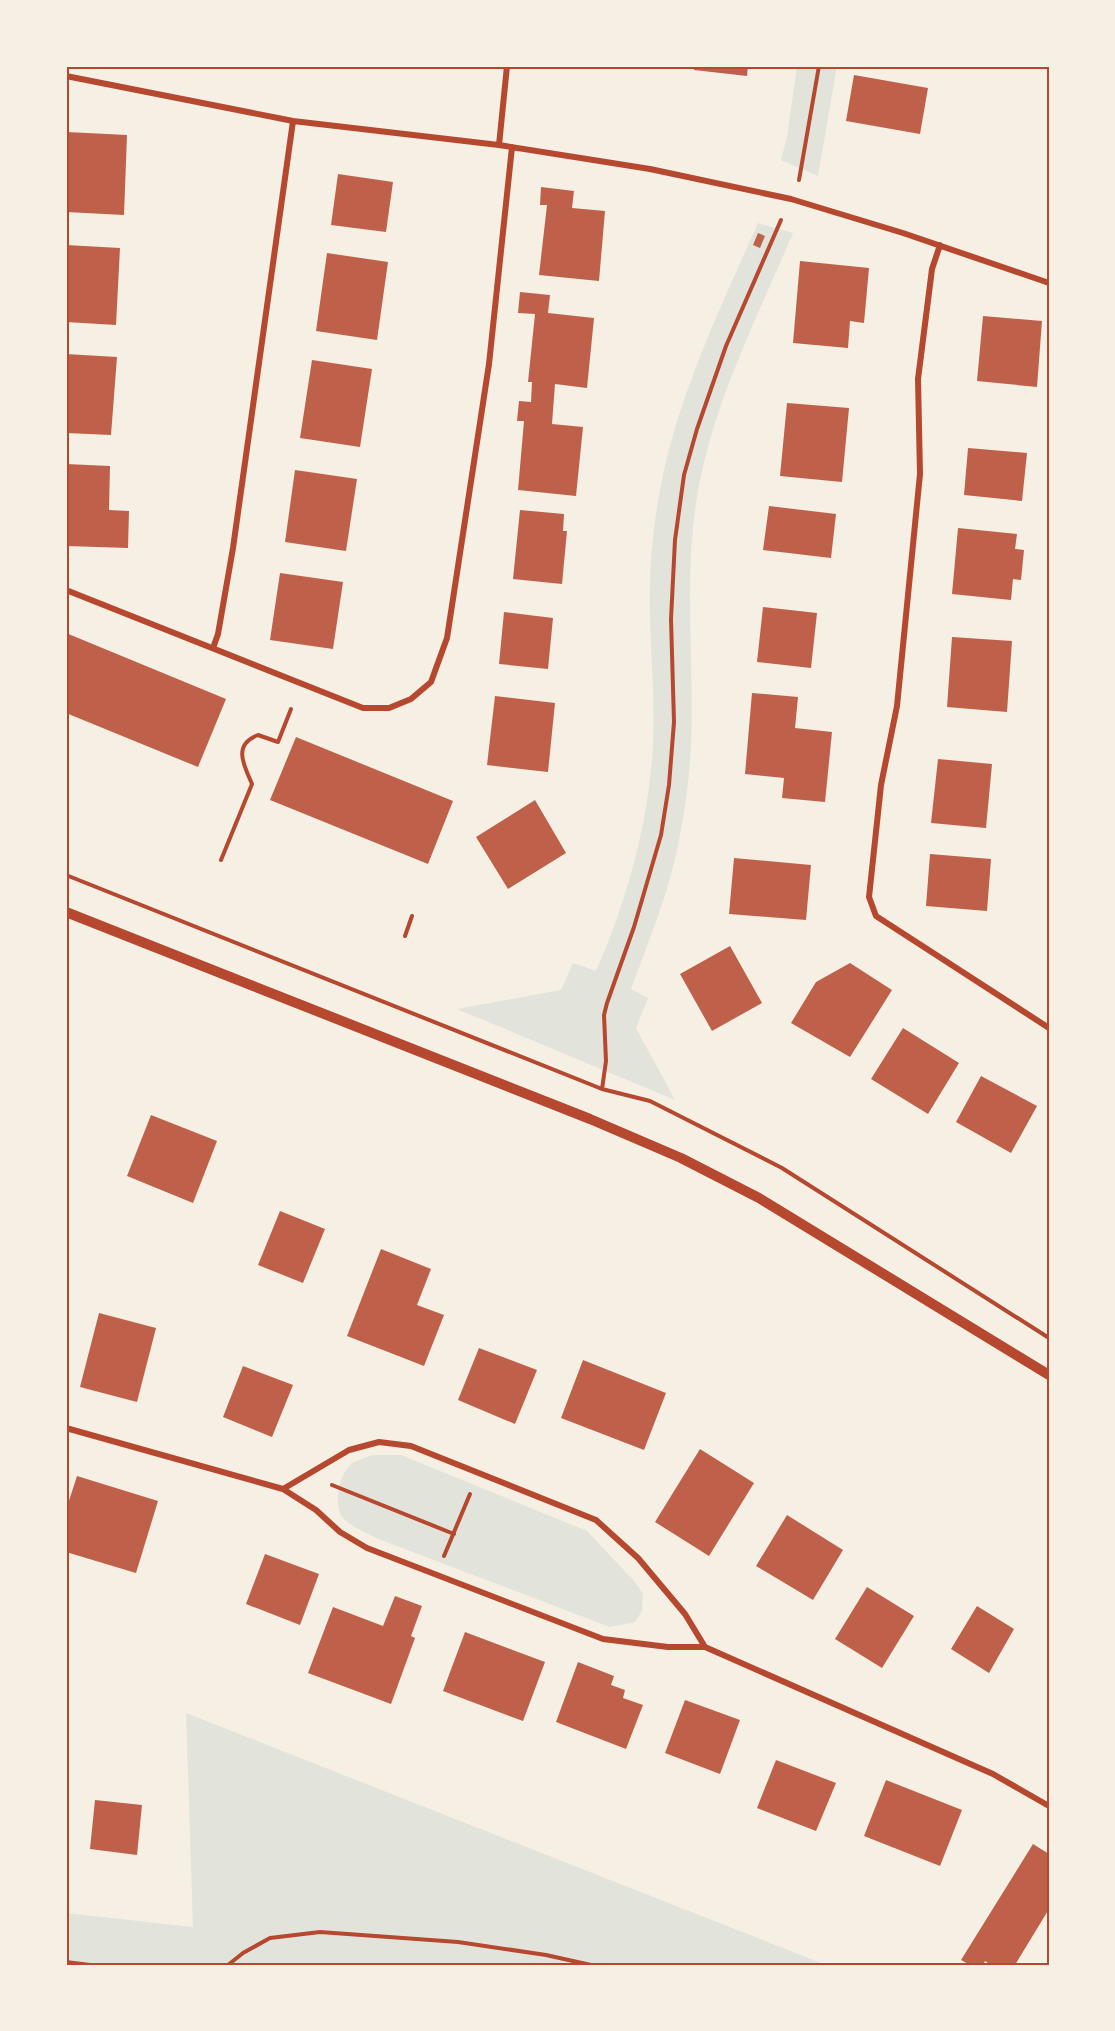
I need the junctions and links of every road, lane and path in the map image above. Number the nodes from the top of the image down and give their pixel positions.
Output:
1 (507, 66) edge
2 (819, 66) edge
3 (66, 76) edge
4 (292, 121) junction
5 (499, 145) junction
6 (512, 147) junction
7 (792, 199) junction
8 (940, 245) junction
9 (1049, 283) edge
10 (66, 590) edge
11 (213, 648) junction
12 (291, 709) dead end
13 (221, 860) dead end
14 (66, 912) edge
15 (412, 916) dead end
16 (405, 936) dead end
17 (1049, 1028) edge
18 (602, 1089) dead end
19 (1049, 1375) edge
20 (66, 1428) edge
21 (478, 1472) junction
22 (309, 1475) junction
23 (284, 1489) junction
24 (454, 1534) junction
25 (438, 1574) junction
26 (705, 1647) junction
27 (1049, 1806) edge
28 (66, 1962) edge
29 (90, 1965) edge
30 (228, 1965) edge
31 (591, 1965) edge

1 - 5 street
2 - 7 path
3 - 4 street
4 - 5 street
4 - 11 street
5 - 6 street
6 - 7 street
6 - 11 street
7 - 8 street
7 - 18 path
8 - 9 street
8 - 17 street
10 - 11 street
12 - 13 path
14 - 19 street
15 - 16 path
20 - 23 street
21 - 22 street
21 - 24 path
21 - 26 street
22 - 23 street
22 - 24 path
23 - 25 street
24 - 25 path
25 - 26 street
26 - 27 street
28 - 29 path
30 - 31 path

